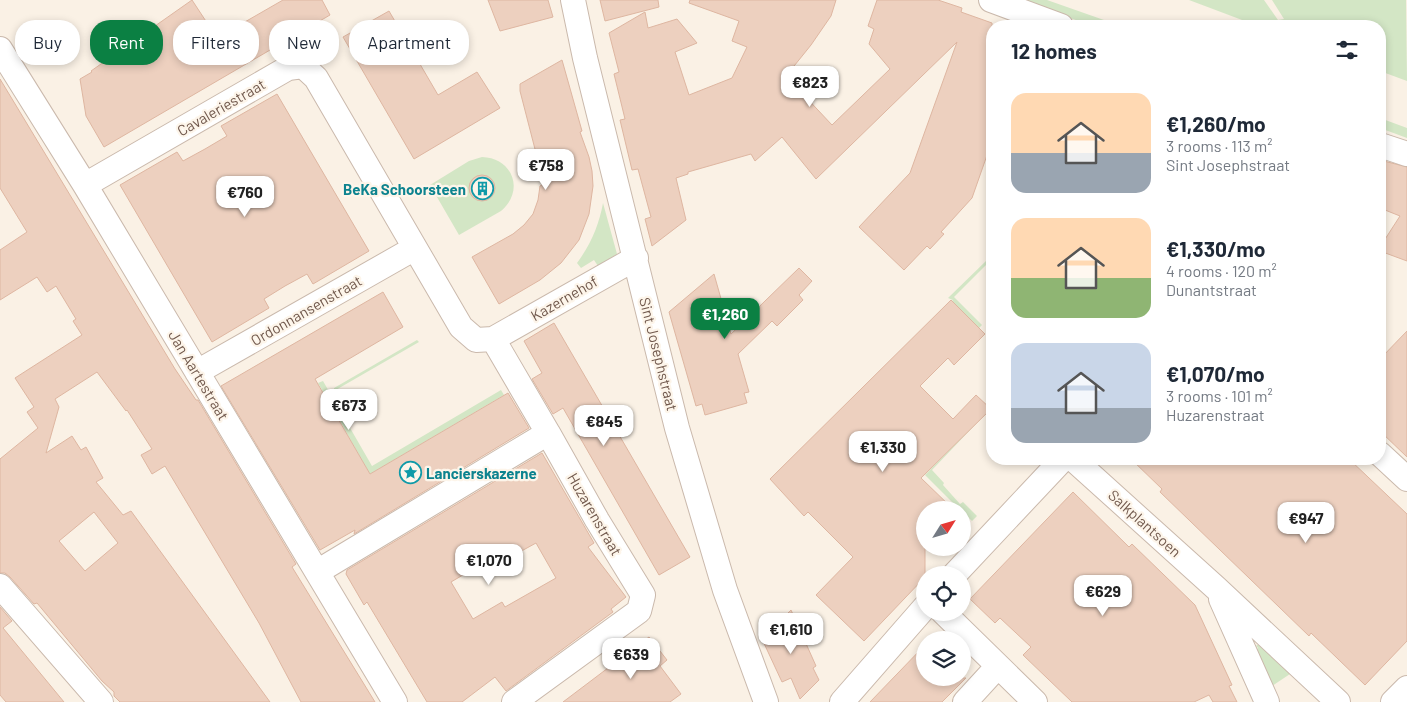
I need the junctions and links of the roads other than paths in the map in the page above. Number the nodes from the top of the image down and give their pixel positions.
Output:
1 (572, 0) edge
2 (991, 0) edge
3 (1045, 20) edge
4 (0, 49) edge
5 (1386, 147) edge
6 (1407, 154) edge
7 (85, 185) junction
8 (415, 248) junction
9 (636, 258) junction
10 (493, 339) junction
11 (197, 372) junction
12 (548, 432) junction
13 (1386, 460) edge
14 (1057, 465) edge
15 (1080, 465) edge
16 (1407, 479) edge
17 (962, 566) edge
18 (317, 572) junction
19 (0, 586) edge
20 (1216, 588) junction
21 (916, 616) edge
22 (952, 621) edge
23 (998, 666) junction
24 (1407, 688) edge
25 (101, 702) edge
26 (395, 702) edge
27 (514, 702) edge
28 (766, 702) edge
29 (842, 702) edge
30 (965, 702) edge
31 (1035, 702) edge
32 (1267, 702) edge
33 (1338, 702) edge
34 (1393, 702) edge

1 - 9 street, Sint Josephstraat
2 - 3 street
4 - 7 street, Jan Aartestraat
5 - 6 street
7 - 8 street, Cavaleriestraat
7 - 11 street, Jan Aartestraat
8 - 10 street
8 - 11 street, Ordonnansenstraat
9 - 10 street, Kazernehof
9 - 28 street, Sint Josephstraat
10 - 12 street
11 - 18 street, Jan Aartestraat
12 - 18 street
12 - 27 street, Huzarenstraat
13 - 16 street
14 - 17 street
15 - 20 street, Salkplantsoen
18 - 26 street, Jan Aartestraat
19 - 25 street
20 - 32 street, Salkplantsoen
20 - 33 street, Salkplantsoen
21 - 29 street
22 - 23 street
23 - 30 street
23 - 31 street
24 - 34 street

